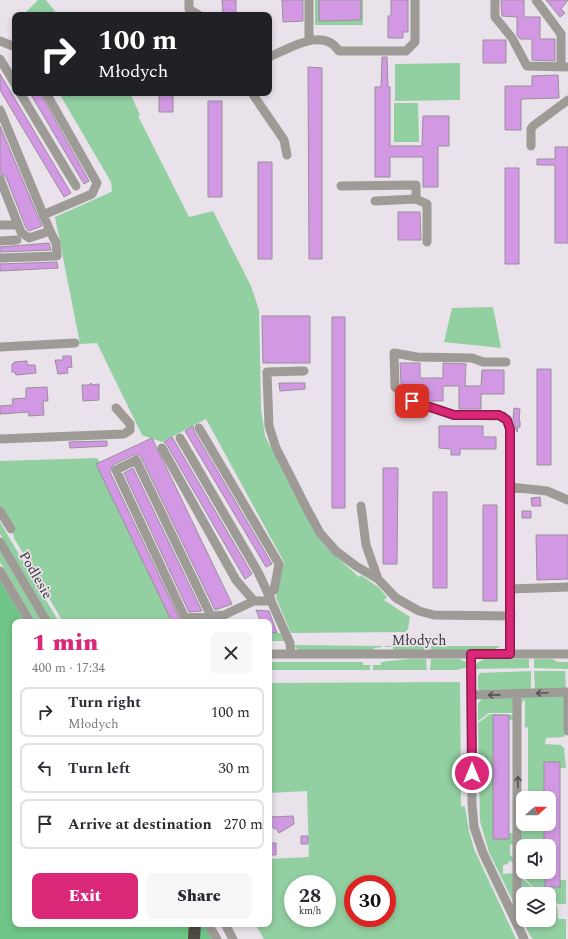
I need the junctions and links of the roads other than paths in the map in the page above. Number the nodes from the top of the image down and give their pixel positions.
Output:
1 (189, 0) edge
2 (309, 0) edge
3 (415, 0) edge
4 (495, 0) edge
5 (536, 0) edge
6 (194, 12) edge
7 (308, 40) junction
8 (0, 41) edge
9 (12, 46) edge
10 (272, 56) edge
11 (0, 59) edge
12 (564, 67) edge
13 (12, 79) edge
14 (22, 96) edge
15 (48, 96) edge
16 (254, 96) edge
17 (568, 100) edge
18 (0, 110) edge
19 (531, 146) dead end
20 (287, 155) dead end
21 (0, 179) edge
22 (76, 186) dead end
23 (341, 186) dead end
24 (416, 199) junction
25 (375, 201) dead end
26 (43, 215) junction
27 (0, 225) edge
28 (14, 225) junction
29 (50, 231) junction
30 (0, 241) edge
31 (427, 242) dead end
32 (0, 258) edge
33 (75, 343) dead end
34 (0, 347) edge
35 (506, 362) dead end
36 (304, 371) dead end
37 (116, 408) dead end
38 (199, 428) dead end
39 (180, 438) dead end
40 (0, 439) edge
41 (162, 448) dead end
42 (510, 487) junction
43 (568, 500) edge
44 (361, 506) dead end
45 (0, 511) edge
46 (11, 529) dead end
47 (0, 542) edge
48 (0, 572) edge
49 (378, 579) junction
50 (568, 587) edge
51 (510, 589) junction
52 (270, 598) junction
53 (254, 601) junction
54 (211, 616) junction
55 (510, 616) junction
56 (28, 619) edge
57 (45, 619) edge
58 (272, 654) edge
59 (291, 654) junction
60 (471, 654) junction
61 (510, 654) junction
62 (568, 654) edge
63 (568, 692) edge
64 (517, 694) junction
65 (471, 695) junction
66 (568, 731) edge
67 (511, 912) junction
68 (195, 927) edge
69 (210, 927) edge
70 (226, 927) edge
71 (194, 939) edge
72 (217, 939) edge
73 (234, 939) edge
74 (524, 939) edge

1 - 6 street
2 - 7 street
3 - 7 street
4 - 12 street
5 - 12 street
7 - 10 street
8 - 9 street
11 - 13 street
14 - 22 street
15 - 26 street
16 - 20 street
17 - 19 street
18 - 26 street
21 - 28 street
23 - 24 street
24 - 25 street
24 - 31 street
26 - 29 street
27 - 28 street
28 - 29 street
28 - 30 street
29 - 32 street
33 - 34 street
35 - 42 street
36 - 49 street
37 - 40 street
38 - 52 street
39 - 52 street
41 - 53 street
42 - 43 street
42 - 51 street
44 - 49 street
45 - 46 street
47 - 57 street, Podlesie
48 - 56 street, Podlesie
49 - 55 street
50 - 51 street
51 - 55 street
52 - 53 street
52 - 59 street
53 - 54 street
54 - 54 street
55 - 61 street
58 - 59 street, Młodych
59 - 60 street, Młodych
60 - 61 street, Młodych
60 - 65 street
61 - 62 street, Młodych
63 -> 64 street
63 - 66 street
64 -> 65 street
67 -> 64 street
65 - 67 street
67 - 74 street
68 - 71 highway
69 - 72 street
70 - 73 street

